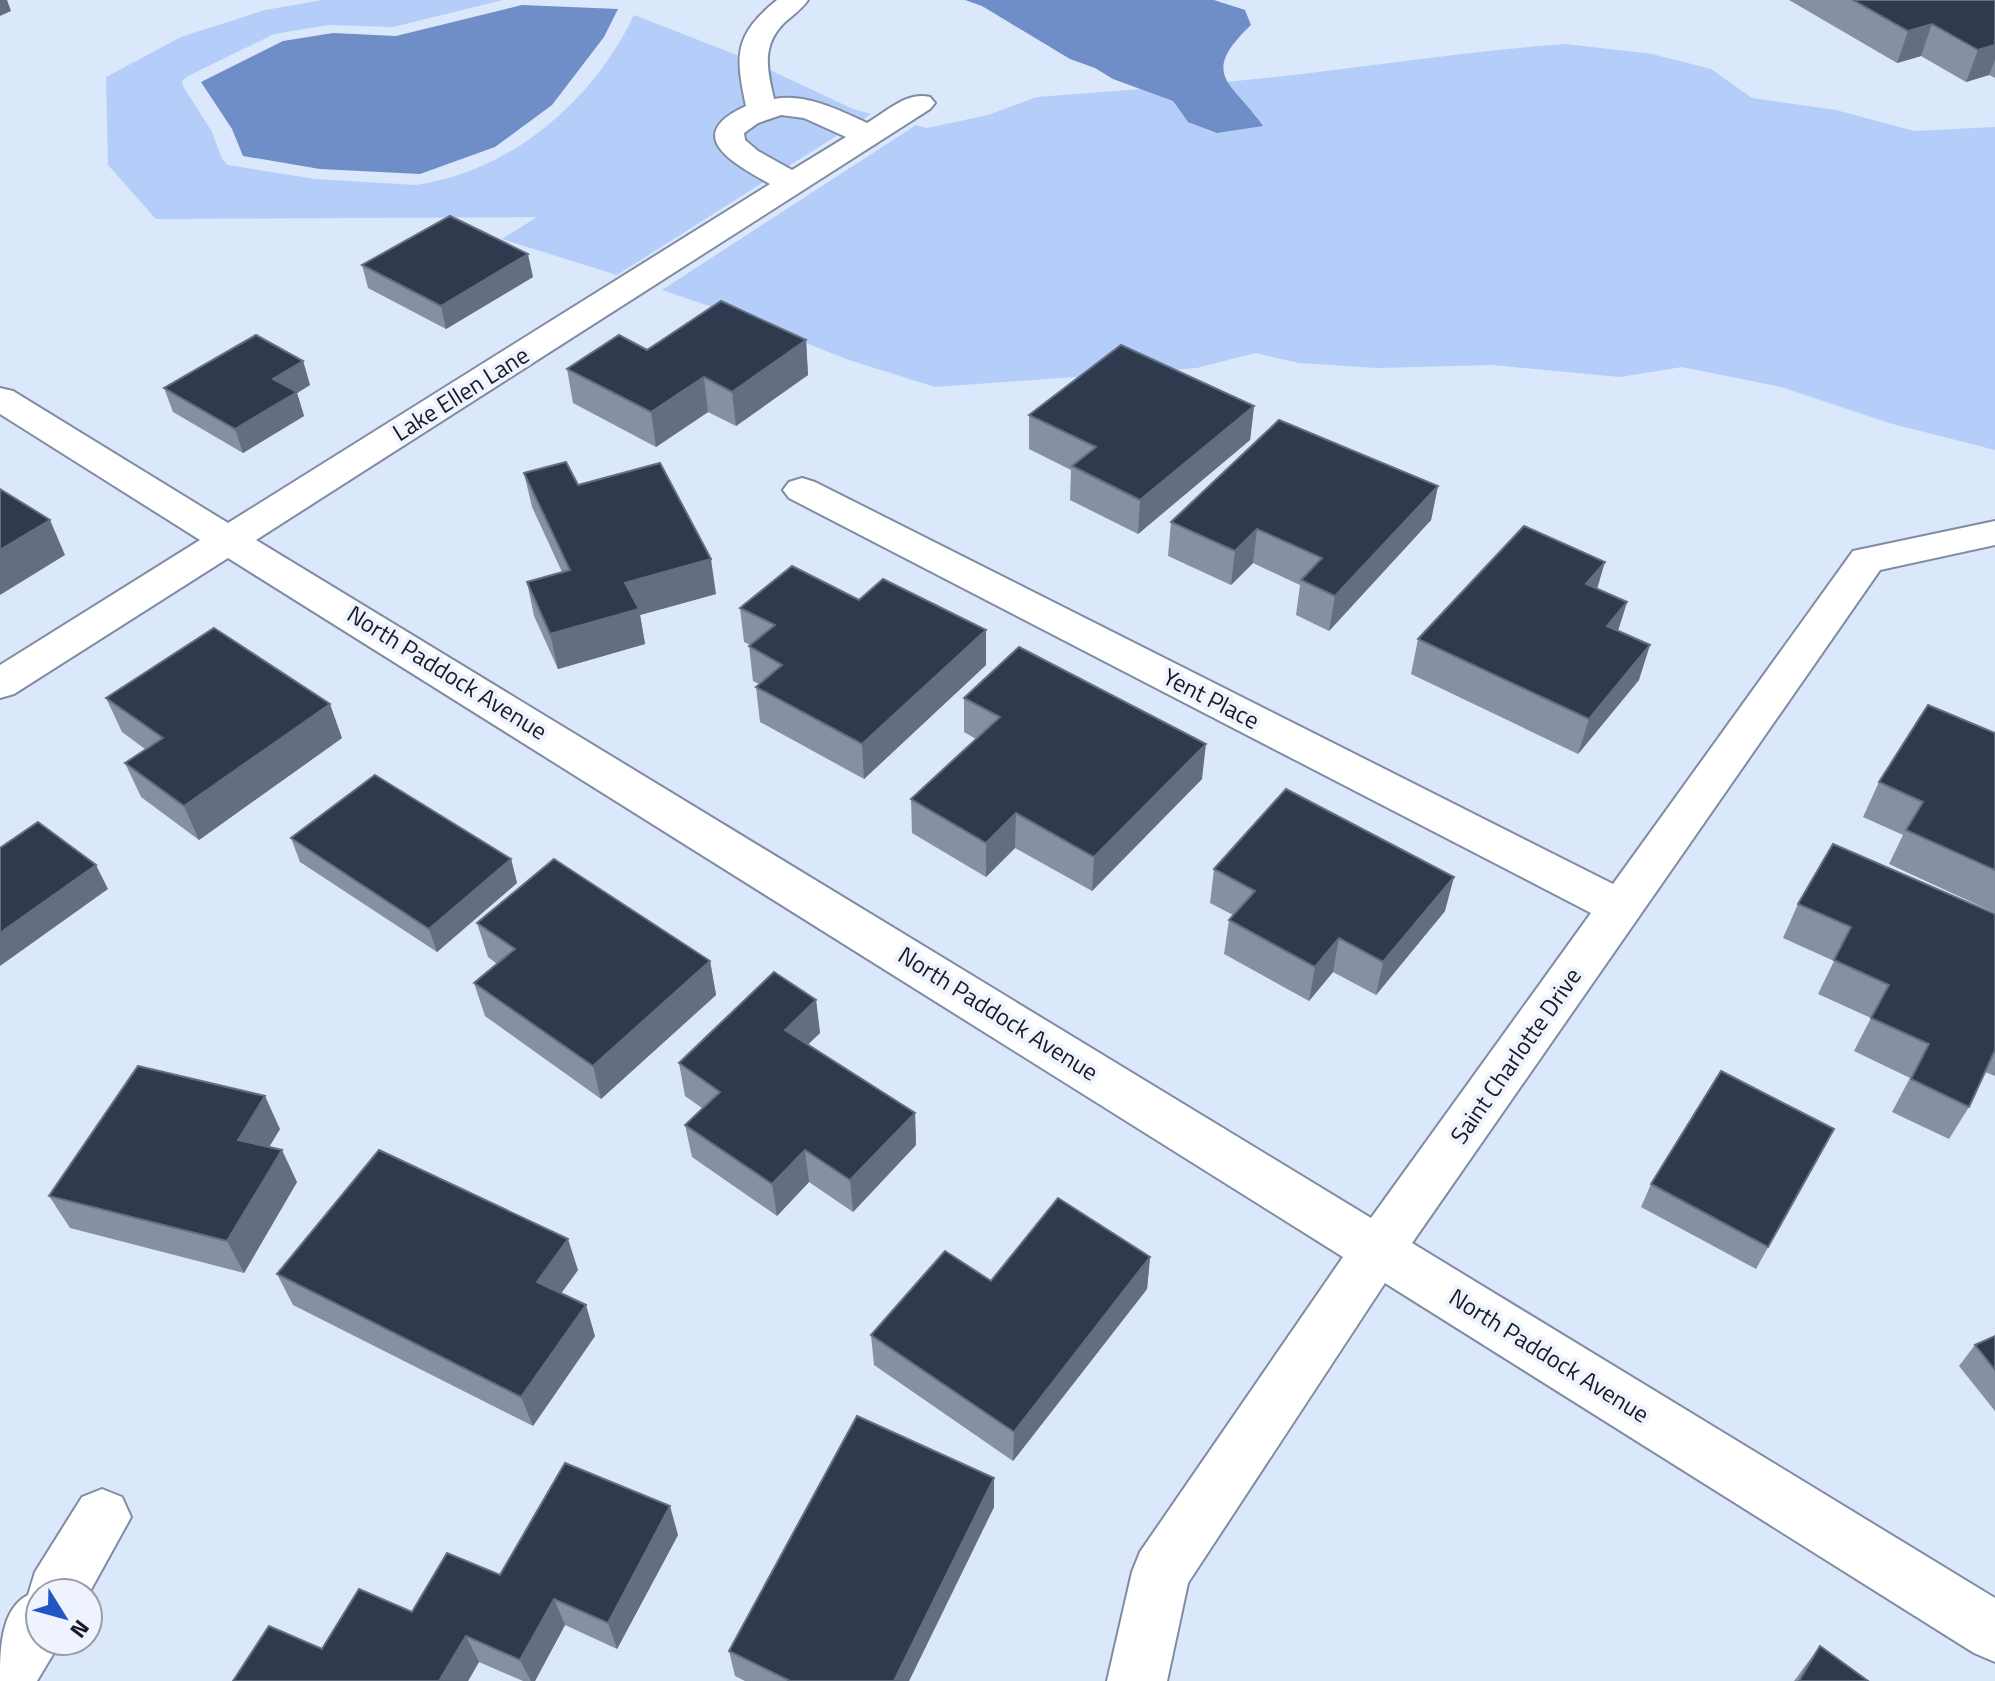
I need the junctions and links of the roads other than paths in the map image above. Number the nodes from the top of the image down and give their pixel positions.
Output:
1 (794, 0) edge
2 (920, 103) dead end
3 (761, 109) junction
4 (868, 136) junction
5 (794, 184) junction
6 (0, 399) edge
7 (802, 490) dead end
8 (1995, 533) edge
9 (230, 539) junction
10 (0, 684) edge
11 (1621, 908) junction
12 (1378, 1250) junction
13 (102, 1517) dead end
14 (66, 1577) edge
15 (1995, 1632) edge
16 (24, 1646) edge
17 (3, 1681) edge
18 (1137, 1681) edge

1 - 3 street
2 - 4 street, Lake Ellen Lane
3 - 4 street
3 - 5 street
4 - 5 street, Lake Ellen Lane
5 - 9 street, Lake Ellen Lane
6 - 9 street, North Paddock Avenue
7 - 11 street, Yent Place
8 - 11 street, Saint Charlotte Drive
9 - 10 street, Lake Ellen Lane
9 - 12 street, North Paddock Avenue
11 - 12 street, Saint Charlotte Drive
12 - 15 street, North Paddock Avenue
12 - 18 street, Saint Charlotte Drive
13 - 14 street
16 - 17 street

